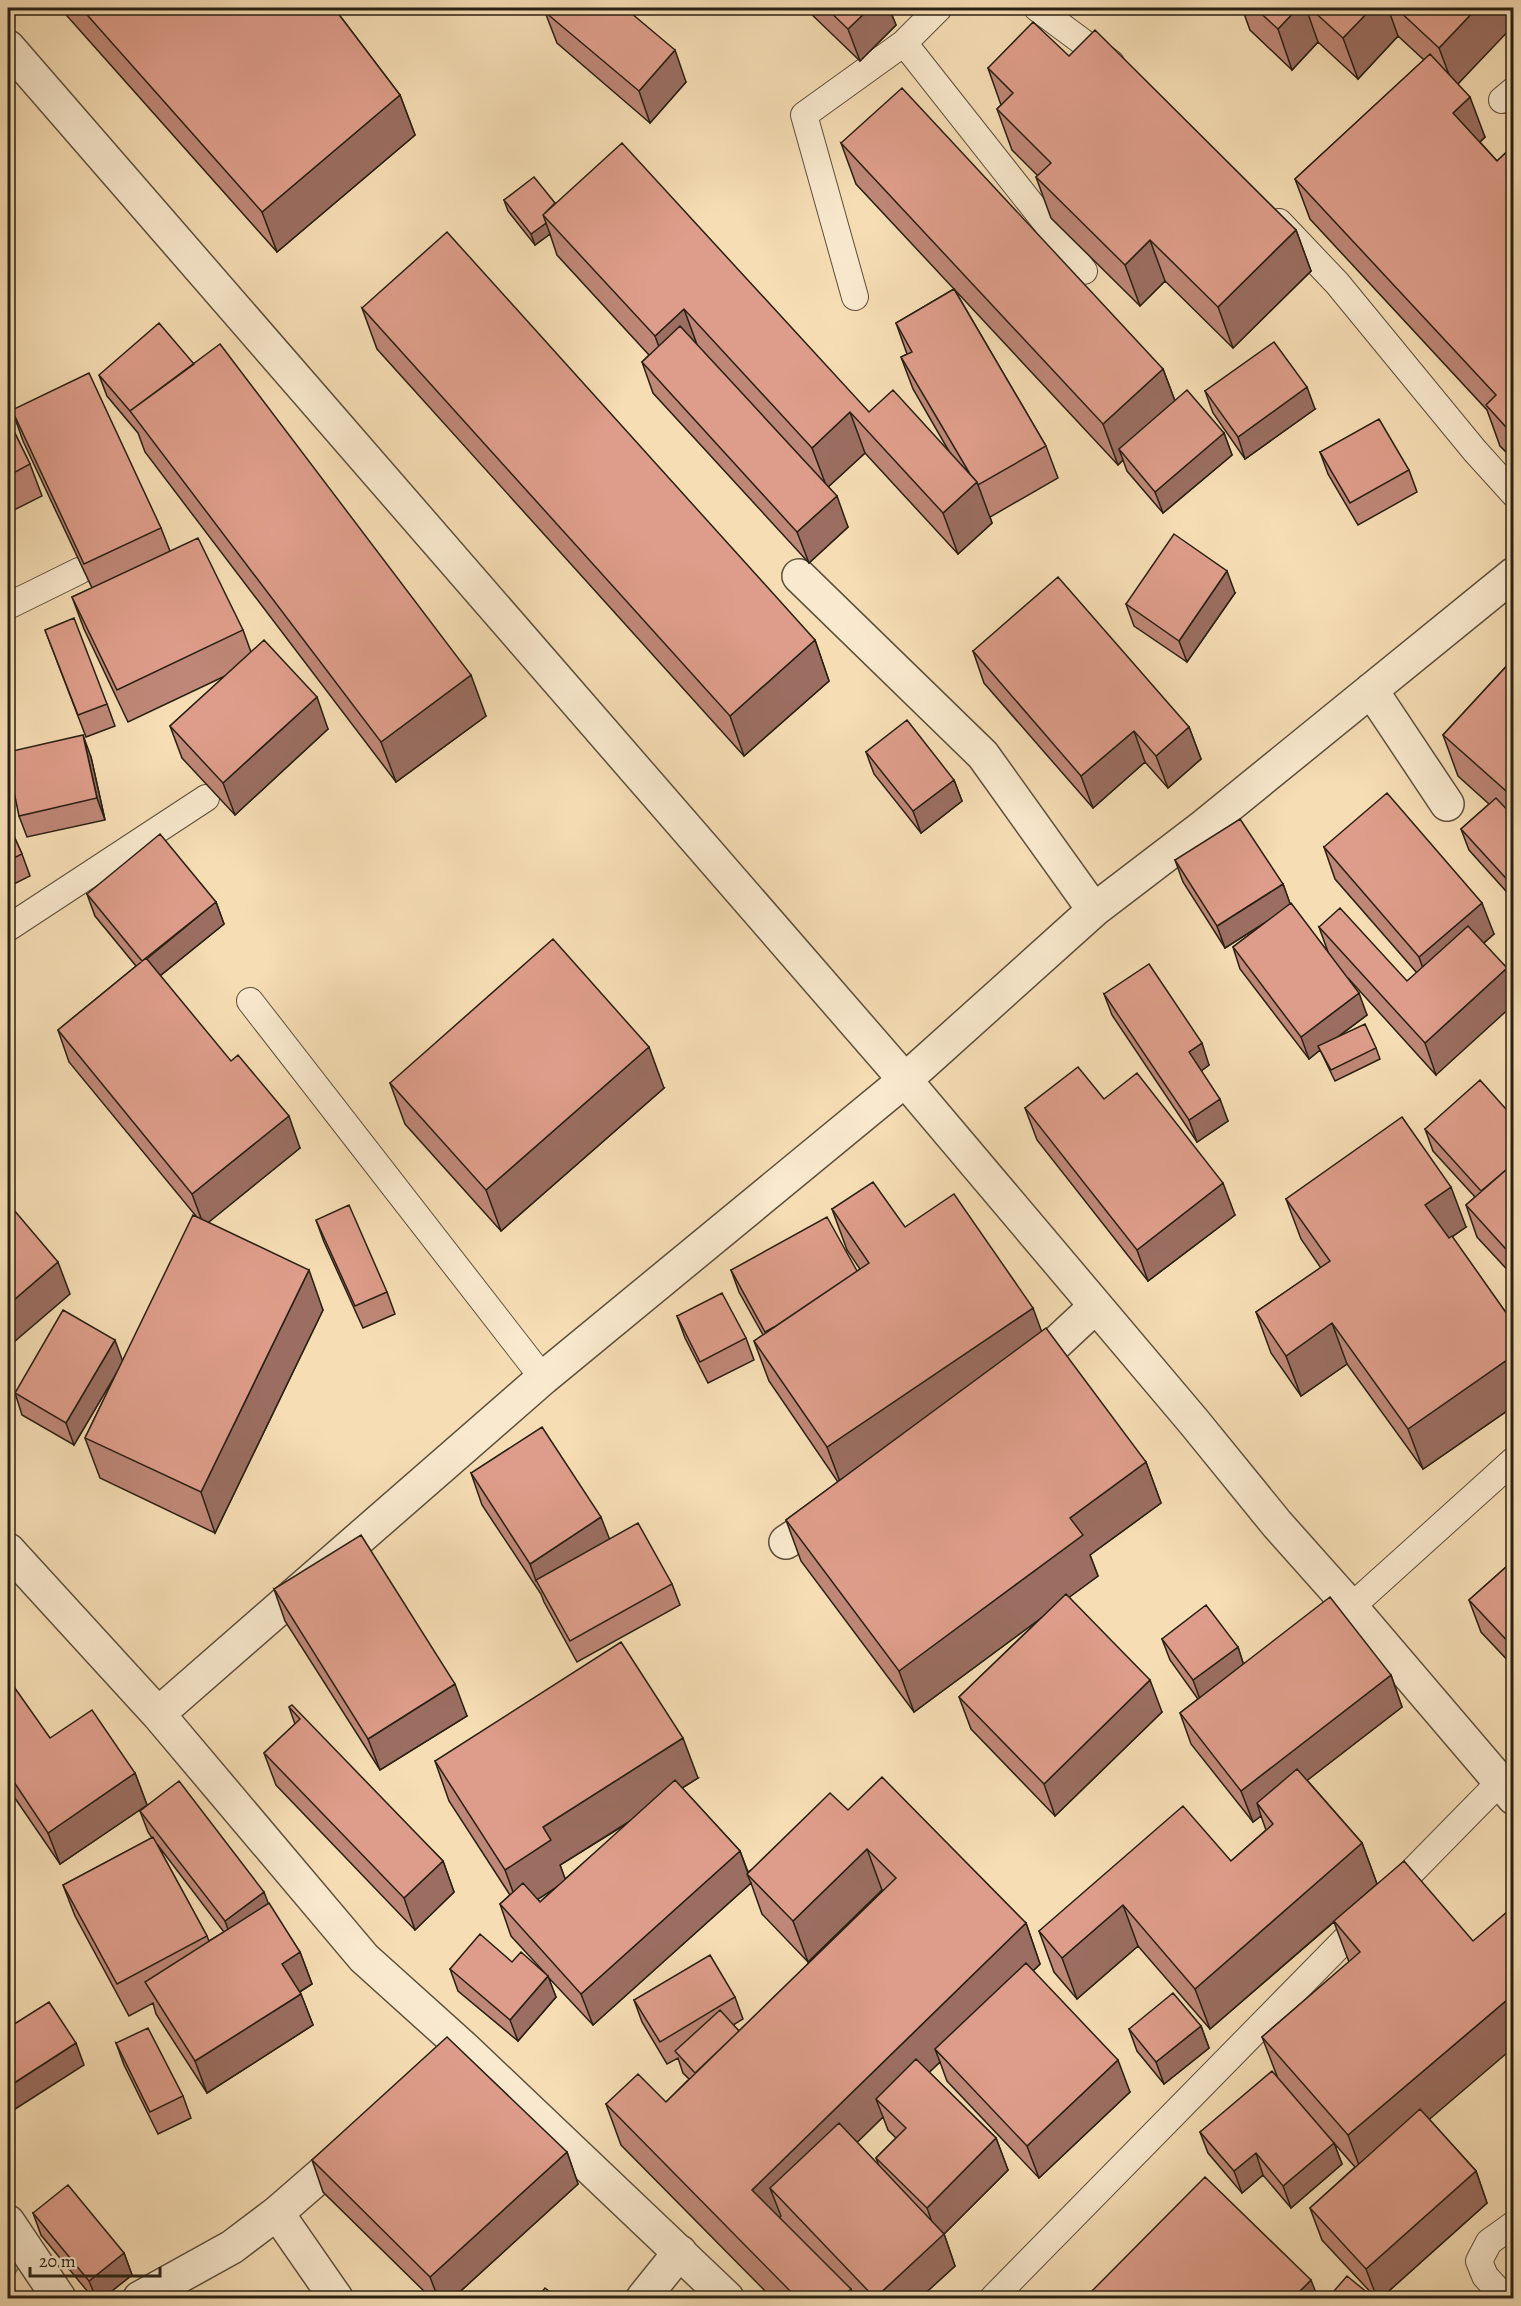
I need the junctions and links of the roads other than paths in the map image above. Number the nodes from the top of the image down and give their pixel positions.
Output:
1 (939, 8) edge
2 (1037, 8) edge
3 (904, 44) junction
4 (8, 47) edge
5 (1133, 78) edge
6 (1266, 208) edge
7 (1084, 271) dead end
8 (855, 297) dead end
9 (1514, 494) edge
10 (79, 571) edge
11 (1514, 574) edge
12 (799, 576) dead end
13 (8, 606) edge
14 (1371, 690) junction
15 (206, 798) edge
16 (1447, 804) dead end
17 (1094, 910) junction
18 (8, 928) edge
19 (250, 1001) dead end
20 (905, 1080) junction
21 (1096, 1306) junction
22 (543, 1378) junction
23 (1002, 1394) edge
24 (1514, 1460) edge
25 (855, 1496) edge
26 (786, 1542) edge
27 (8, 1550) edge
28 (1351, 1607) junction
29 (158, 1714) junction
30 (1507, 1790) edge
31 (375, 2127) edge
32 (277, 2213) junction
33 (8, 2222) edge
34 (1514, 2224) edge
35 (680, 2252) junction
36 (59, 2298) edge
37 (140, 2298) edge
38 (336, 2298) edge
39 (643, 2298) edge
40 (727, 2298) edge
41 (993, 2298) edge
42 (1505, 2298) edge

1 - 3 lane
2 - 5 lane
3 - 7 lane
3 - 8 lane
4 - 20 street
6 - 9 lane
10 - 13 lane
11 - 14 street
12 - 17 street
14 - 16 street
14 - 17 street
15 - 18 lane
17 - 20 street
19 - 22 lane
20 - 21 street
20 - 22 street
21 - 23 street
21 - 28 street
22 - 29 street
24 - 28 lane
25 - 26 street
27 - 29 street
28 - 30 street
29 - 35 street
30 - 41 lane
31 - 32 street
32 - 37 street
32 - 38 street
33 - 36 street
34 - 42 lane
35 - 39 street
35 - 40 street

